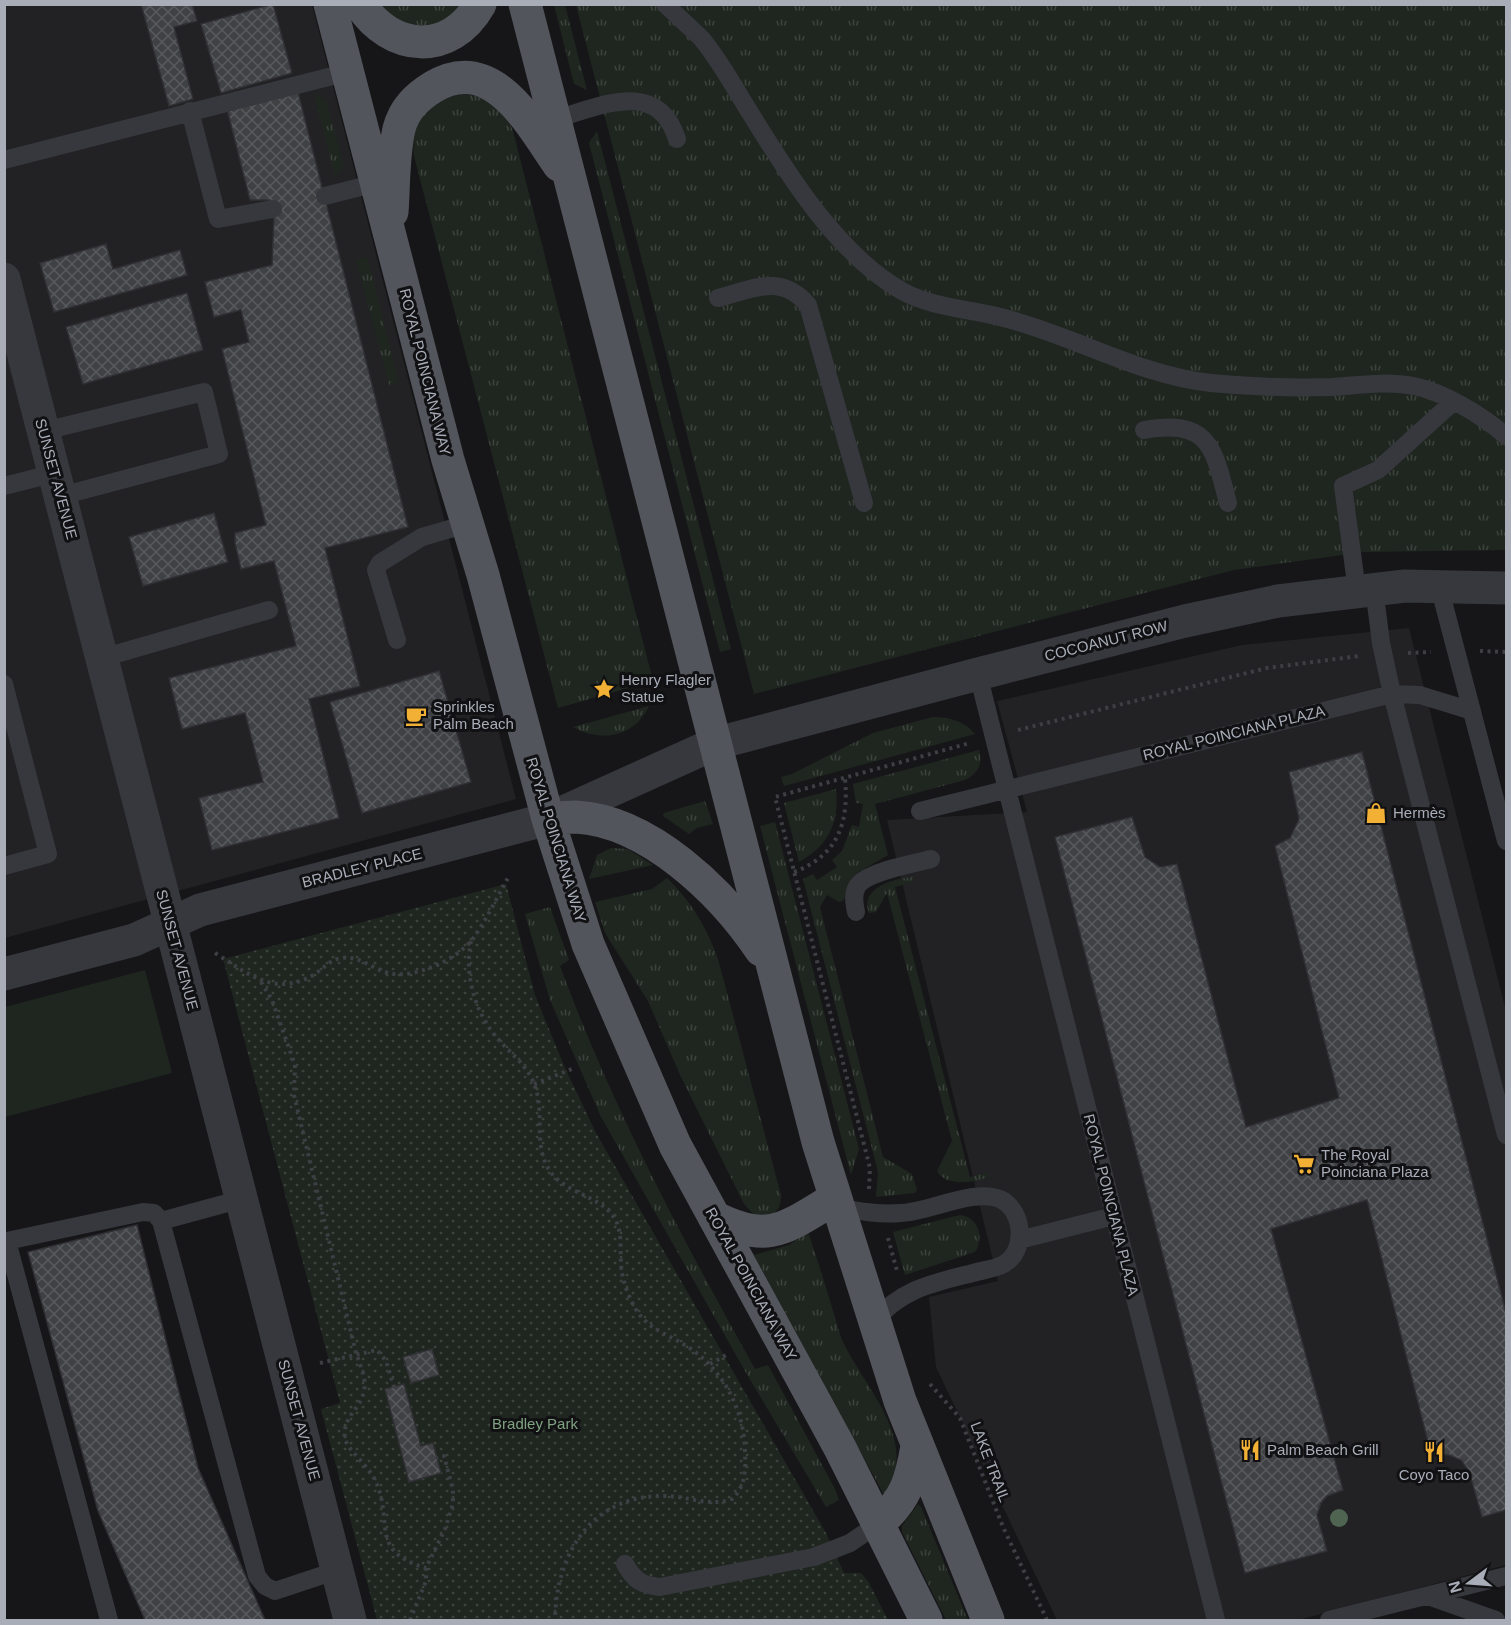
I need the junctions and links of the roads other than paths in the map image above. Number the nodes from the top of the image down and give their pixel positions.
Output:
1 (330, 4) edge
2 (360, 4) edge
3 (480, 4) edge
4 (525, 4) edge
5 (665, 4) edge
6 (348, 72) junction
7 (190, 111) junction
8 (555, 119) junction
9 (677, 139) dead end
10 (4, 160) edge
11 (376, 183) junction
12 (572, 184) junction
13 (325, 196) dead end
14 (273, 209) dead end
15 (390, 238) junction
16 (4, 279) edge
17 (718, 298) dead end
18 (1453, 402) junction
19 (1144, 430) dead end
20 (44, 431) junction
21 (1506, 436) edge
22 (58, 484) junction
23 (4, 486) edge
24 (864, 503) dead end
25 (1228, 503) dead end
26 (467, 524) junction
27 (1439, 586) junction
28 (1506, 588) edge
29 (1366, 589) junction
30 (269, 609) dead end
31 (397, 640) dead end
32 (102, 658) junction
33 (978, 674) junction
34 (4, 684) edge
35 (1392, 694) junction
36 (1472, 711) junction
37 (714, 744) junction
38 (1007, 789) junction
39 (920, 811) dead end
40 (548, 819) junction
41 (1506, 841) edge
42 (931, 859) dead end
43 (4, 866) edge
44 (856, 912) dead end
45 (171, 923) junction
46 (771, 965) junction
47 (4, 974) edge
48 (1506, 1136) edge
49 (242, 1199) junction
50 (835, 1203) junction
51 (1114, 1216) junction
52 (714, 1217) junction
53 (161, 1221) junction
54 (1019, 1240) junction
55 (873, 1323) junction
56 (917, 1446) junction
57 (879, 1523) junction
58 (625, 1564) dead end
59 (338, 1570) junction
60 (1506, 1576) edge
61 (1428, 1596) junction
62 (109, 1620) edge
63 (350, 1620) edge
64 (926, 1620) edge
65 (988, 1620) edge
66 (1216, 1620) edge
67 (1329, 1620) edge
68 (1496, 1620) edge

1 - 6 main road, ROYAL POINCIANA WAY
2 - 3 main road
4 - 8 main road
5 - 18 lane
6 - 7 lane
6 - 11 main road, ROYAL POINCIANA WAY
7 - 10 lane
7 - 14 lane
8 - 9 lane
8 - 12 main road
11 - 13 lane
11 - 15 main road, ROYAL POINCIANA WAY
12 - 15 main road
12 - 37 main road
15 - 26 main road, ROYAL POINCIANA WAY
16 - 20 street, SUNSET AVENUE
17 - 24 lane
18 - 21 lane
18 - 29 lane
19 - 25 lane
20 - 22 street, SUNSET AVENUE
20 - 22 lane
22 - 23 lane
22 - 32 street, SUNSET AVENUE
26 - 31 lane
26 - 40 main road, ROYAL POINCIANA WAY
27 - 28 street, COCOANUT ROW
27 - 29 street, COCOANUT ROW
27 - 36 lane
29 - 33 street, COCOANUT ROW
29 - 35 lane
30 - 32 lane
32 - 45 street, SUNSET AVENUE
33 - 37 street, COCOANUT ROW
33 - 38 lane
34 - 43 lane
35 - 36 lane, ROYAL POINCIANA PLAZA
35 - 38 lane, ROYAL POINCIANA PLAZA
35 - 48 lane
36 - 41 lane
37 - 40 street, BRADLEY PLACE
37 - 46 main road
38 - 39 lane, ROYAL POINCIANA PLAZA
38 - 51 lane, ROYAL POINCIANA PLAZA
40 - 45 street, BRADLEY PLACE
40 - 46 main road
40 - 52 main road, ROYAL POINCIANA WAY
42 - 44 lane
45 - 47 street, BRADLEY PLACE
45 - 49 street, SUNSET AVENUE
46 - 50 main road
49 - 53 lane
49 - 59 street, SUNSET AVENUE
50 - 52 main road
50 - 54 lane
50 - 55 main road
51 - 54 lane
51 - 66 lane, ROYAL POINCIANA PLAZA
52 - 57 main road, ROYAL POINCIANA WAY
53 - 59 lane
53 - 62 lane
54 - 55 lane
55 - 56 main road
56 - 57 main road
56 - 65 main road
57 - 58 lane
57 - 64 main road, ROYAL POINCIANA WAY
59 - 63 street, SUNSET AVENUE
60 - 61 lane
61 - 67 lane
61 - 68 lane

